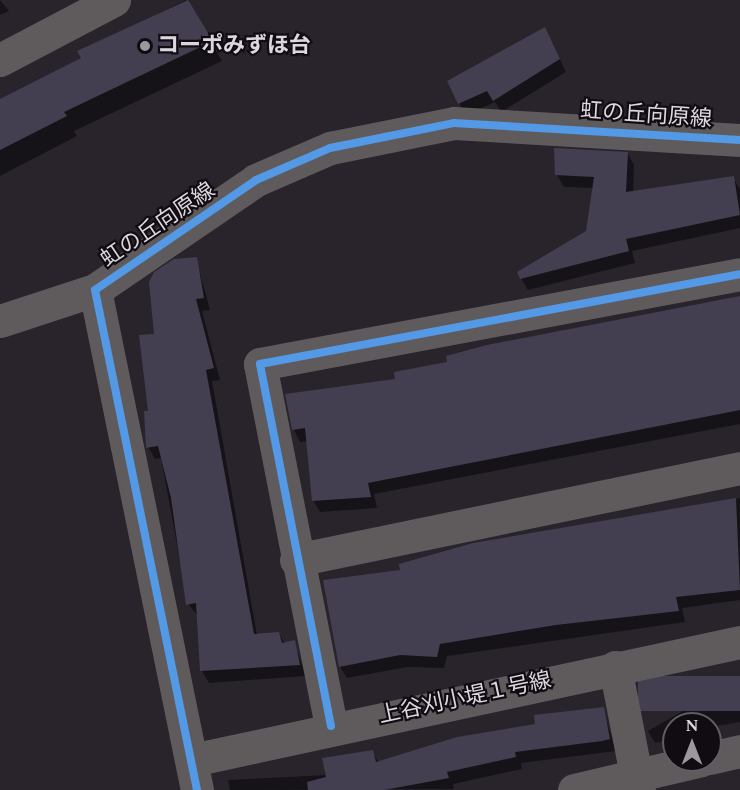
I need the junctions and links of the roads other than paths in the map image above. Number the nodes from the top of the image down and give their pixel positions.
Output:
1 (114, 0) edge
2 (60, 11) edge
3 (0, 60) edge
4 (740, 140) edge
5 (740, 274) edge
6 (95, 290) junction
7 (0, 321) edge
8 (740, 468) edge
9 (296, 560) junction
10 (740, 642) edge
11 (615, 667) junction
12 (331, 726) junction
13 (740, 751) edge
14 (722, 755) edge
15 (668, 772) edge
16 (194, 775) edge
17 (637, 783) edge
18 (574, 790) edge

1 - 2 street
2 - 3 street
4 - 6 street, 虹の丘向原線
5 - 9 street
6 - 7 street
6 - 16 street, 虹の丘向原線
8 - 9 street
9 - 12 street
10 - 11 street, 上谷刈小堤１号線
11 - 12 street, 上谷刈小堤１号線
11 - 17 street
12 - 16 street, 上谷刈小堤１号線
13 - 14 street
15 - 17 street
17 - 18 street

